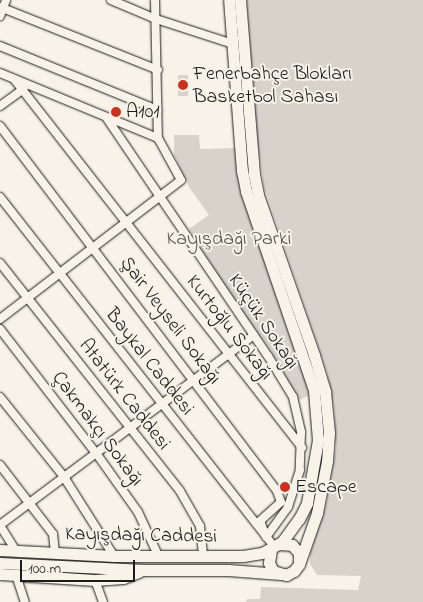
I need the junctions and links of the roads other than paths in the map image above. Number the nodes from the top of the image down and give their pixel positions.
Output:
1 (6, 0) edge
2 (111, 0) edge
3 (155, 0) edge
4 (229, 0) edge
5 (240, 0) edge
6 (1, 8) edge
7 (0, 16) edge
8 (156, 19) junction
9 (233, 44) junction
10 (0, 46) edge
11 (158, 70) junction
12 (0, 73) edge
13 (14, 79) junction
14 (23, 88) junction
15 (0, 106) edge
16 (158, 110) junction
17 (106, 117) junction
18 (0, 126) edge
19 (160, 141) junction
20 (161, 195) junction
21 (0, 197) edge
22 (126, 222) junction
23 (93, 247) junction
24 (0, 264) edge
25 (59, 273) junction
26 (27, 298) junction
27 (0, 319) edge
28 (0, 330) edge
29 (254, 335) junction
30 (229, 354) junction
31 (194, 380) junction
32 (0, 396) edge
33 (161, 405) junction
34 (130, 428) junction
35 (302, 448) junction
36 (96, 453) junction
37 (0, 465) edge
38 (64, 477) junction
39 (30, 503) junction
40 (0, 525) edge
41 (266, 537) junction
42 (275, 547) junction
43 (0, 550) edge
44 (16, 551) junction
45 (55, 554) junction
46 (158, 555) junction
47 (114, 556) junction
48 (203, 556) junction
49 (0, 563) edge
50 (299, 564) junction
51 (145, 570) junction
52 (0, 574) edge
53 (281, 574) junction
54 (16, 575) junction
55 (95, 580) junction
56 (25, 602) edge
57 (103, 602) edge

1 - 6 street
2 - 8 street
3 - 8 street
4 - 9 main road
5 - 50 main road
6 - 7 street
6 - 11 street
8 - 9 street
8 - 11 street
9 - 42 main road
10 - 16 street
11 - 16 street
12 - 13 street
13 - 14 street, Kurtoğlu Sokağı
13 - 17 street
14 - 15 street
14 - 22 street, Kurtoğlu Sokağı
16 - 19 street
17 - 19 street
17 - 20 street, Küçük Sokağı
18 - 23 street, Şair Veyseli Sokağı
19 - 20 street
20 - 22 street
20 - 29 street, Küçük Sokağı
21 - 25 street, Baykal Caddesi
22 - 23 street
22 - 30 street, Kurtoğlu Sokağı
23 - 25 street
23 - 31 street, Şair Veyseli Sokağı
24 - 26 street, Atatürk Caddesi
25 - 26 street
25 - 33 street, Baykal Caddesi
26 - 27 street
26 - 34 street, Atatürk Caddesi
28 - 36 street, Çakmakçı Sokağı
29 - 30 street
29 - 35 street, Küçük Sokağı
30 - 31 street
30 - 35 street, Kurtoğlu Sokağı
31 - 33 street
31 - 41 street, Şair Veyseli Sokağı
32 - 38 street
33 - 34 street
33 - 41 street, Baykal Caddesi
34 - 36 street
34 - 48 street, Atatürk Caddesi
35 - 41 street
36 - 38 street
36 - 46 street, Çakmakçı Sokağı
37 - 39 street
38 - 39 street
38 - 47 street
39 - 40 street
39 - 45 street
40 - 44 street
41 - 42 street, Baykal Caddesi
42 - 48 main road, Kayışdağı Caddesi
42 - 50 main road
42 - 53 main road
43 - 44 main road, Kayışdağı Caddesi
44 - 45 main road, Kayışdağı Caddesi
45 - 47 main road, Kayışdağı Caddesi
46 - 47 main road, Kayışdağı Caddesi
46 - 48 main road, Kayışdağı Caddesi
49 - 51 main road, Kayışdağı Caddesi
50 - 53 main road
51 - 53 main road, Kayışdağı Caddesi
51 - 55 main road
52 - 54 main road
54 - 55 main road
54 - 56 street
55 - 57 street

